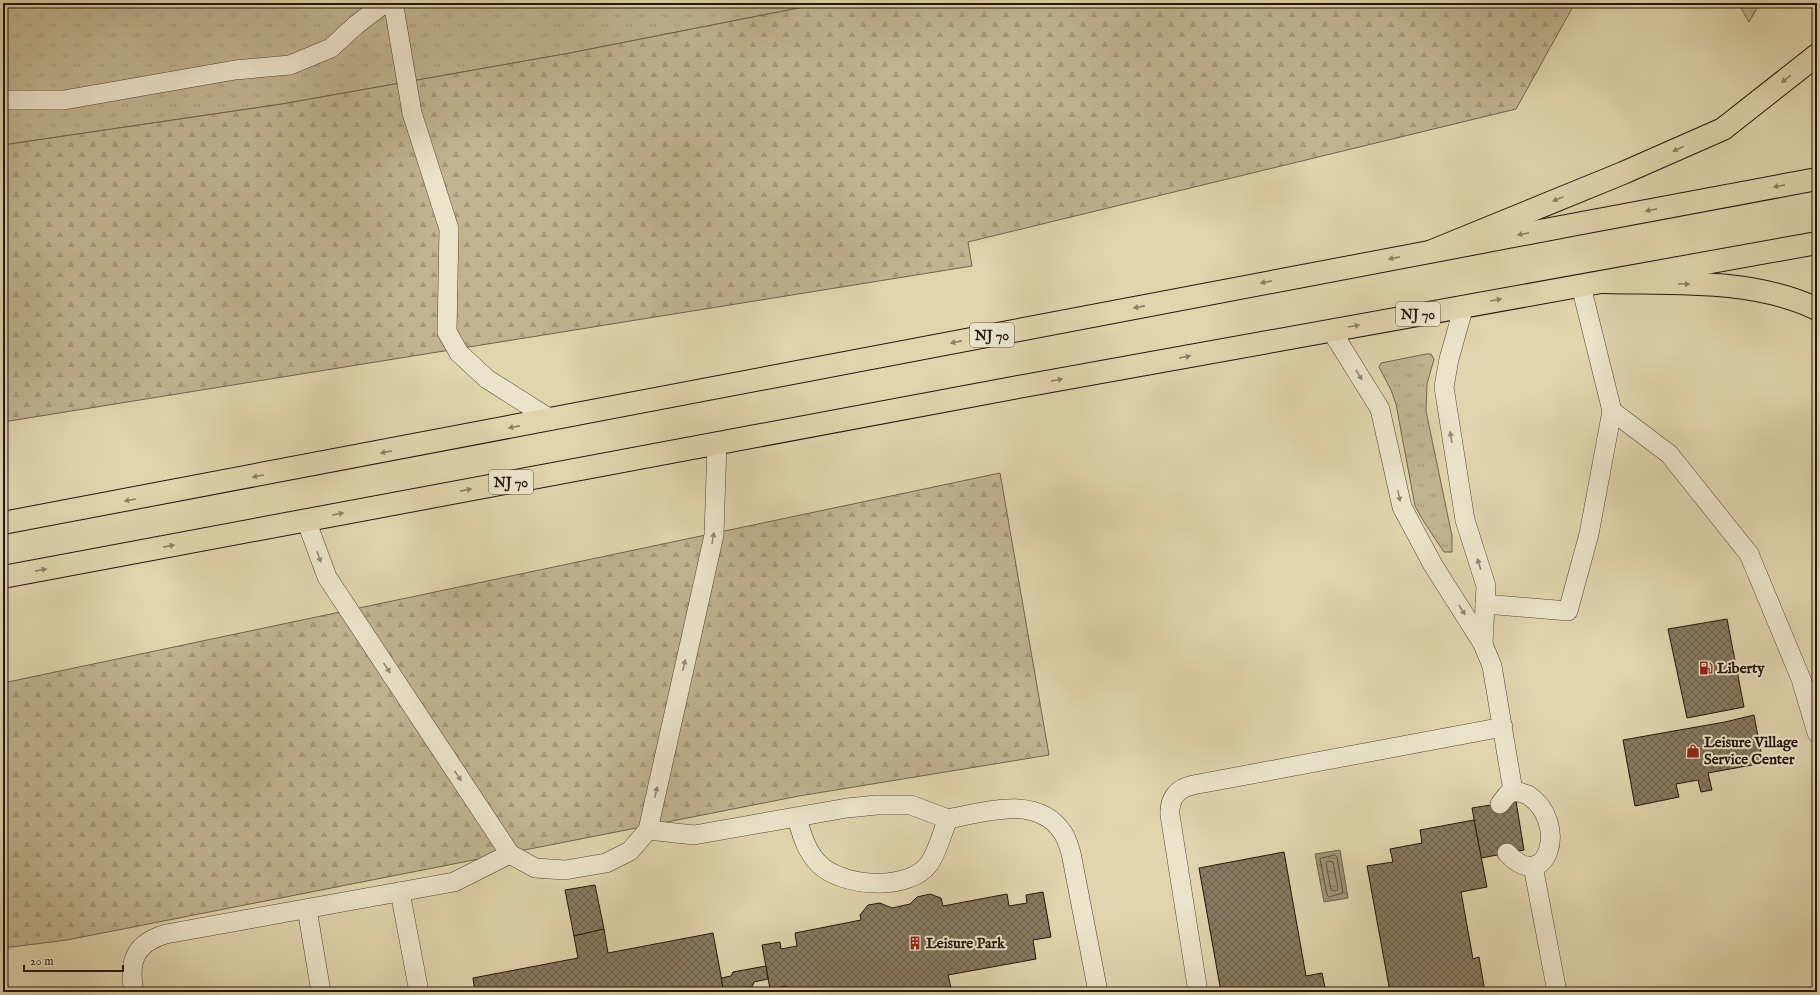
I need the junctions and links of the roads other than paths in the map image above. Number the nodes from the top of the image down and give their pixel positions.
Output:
1 (390, 4) edge
2 (1817, 55) edge
3 (3, 100) edge
4 (1817, 179) edge
5 (1817, 243) edge
6 (1432, 251) junction
7 (1603, 282) junction
8 (1580, 286) junction
9 (1464, 306) junction
10 (1817, 309) edge
11 (1331, 330) junction
12 (1612, 411) junction
13 (552, 420) junction
14 (717, 444) junction
15 (306, 520) junction
16 (3, 523) edge
17 (3, 577) edge
18 (1485, 604) junction
19 (1483, 644) junction
20 (1503, 727) junction
21 (1817, 733) edge
22 (1514, 791) junction
23 (1500, 804) dead end
24 (797, 818) junction
25 (948, 819) junction
26 (648, 830) junction
27 (1507, 853) dead end
28 (510, 854) junction
29 (1533, 866) junction
30 (400, 892) junction
31 (307, 909) junction
32 (134, 992) edge
33 (321, 992) edge
34 (419, 992) edge
35 (1098, 992) edge
36 (1198, 992) edge
37 (1557, 992) edge

1 - 3 lane
1 - 13 lane
2 -> 6 highway
4 -> 6 highway, NJ 70
5 - 7 highway, NJ 70
6 -> 13 highway, NJ 70
7 - 8 highway, NJ 70
7 -> 10 highway
9 -> 8 highway, NJ 70
8 - 12 lane
11 -> 9 highway, NJ 70
18 -> 9 lane
14 -> 11 highway, NJ 70
11 -> 19 lane
12 - 18 lane
12 - 21 lane
13 -> 16 highway, NJ 70
15 -> 14 highway, NJ 70
26 -> 14 lane
17 -> 15 highway, NJ 70
15 -> 28 lane
18 - 19 lane
19 - 20 lane
20 - 22 lane
20 - 36 lane
22 - 23 lane
22 - 29 lane
24 - 25 lane
24 - 25 lane
24 - 26 lane
25 - 35 lane
26 - 28 lane
27 - 29 lane
28 - 30 lane
29 - 37 lane
30 - 31 lane
30 - 34 lane
31 - 32 lane
31 - 33 lane

